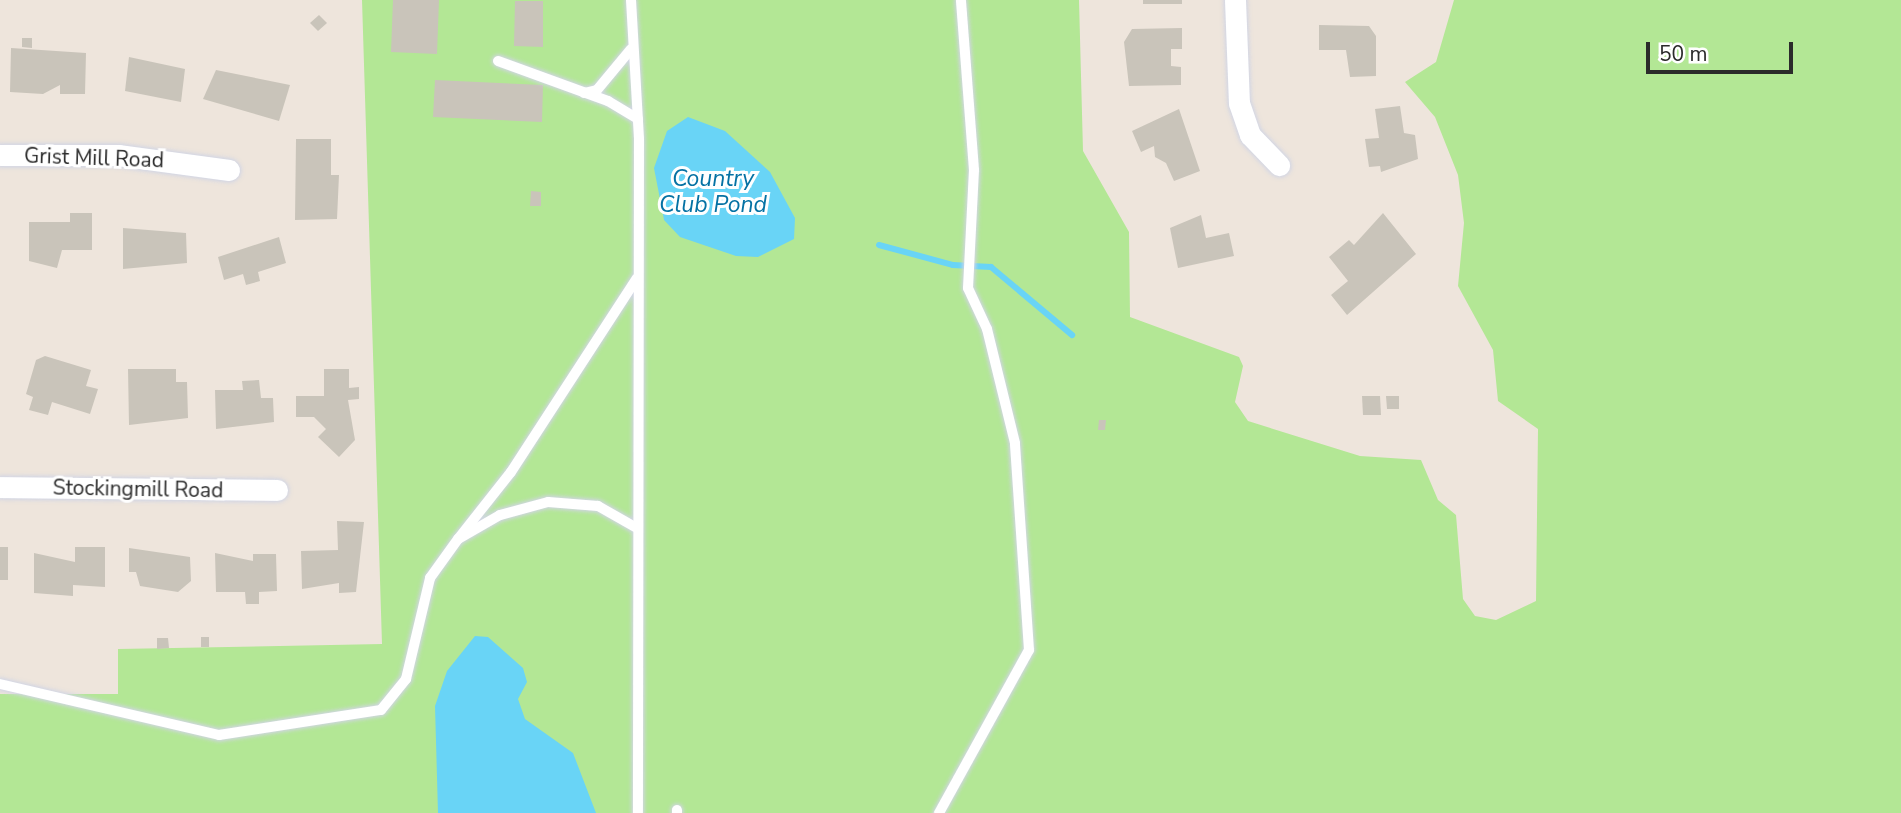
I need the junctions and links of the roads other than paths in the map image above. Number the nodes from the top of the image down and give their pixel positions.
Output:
1 (631, 0) edge
2 (961, 0) edge
3 (1235, 0) edge
4 (631, 49) junction
5 (498, 61) dead end
6 (581, 94) junction
7 (638, 119) junction
8 (0, 155) edge
9 (1279, 165) dead end
10 (229, 170) dead end
11 (639, 276) junction
12 (0, 487) edge
13 (277, 490) dead end
14 (635, 527) junction
15 (458, 539) junction
16 (0, 684) edge
17 (638, 813) edge
18 (939, 813) edge

1 - 4 lane
2 - 18 lane
3 - 9 street
4 - 6 lane
4 - 7 lane
5 - 6 lane
6 - 7 lane
7 - 11 lane
8 - 10 street, Grist Mill Road
11 - 14 lane
11 - 15 lane
12 - 13 street, Stockingmill Road
14 - 15 lane
14 - 17 lane
15 - 16 lane

